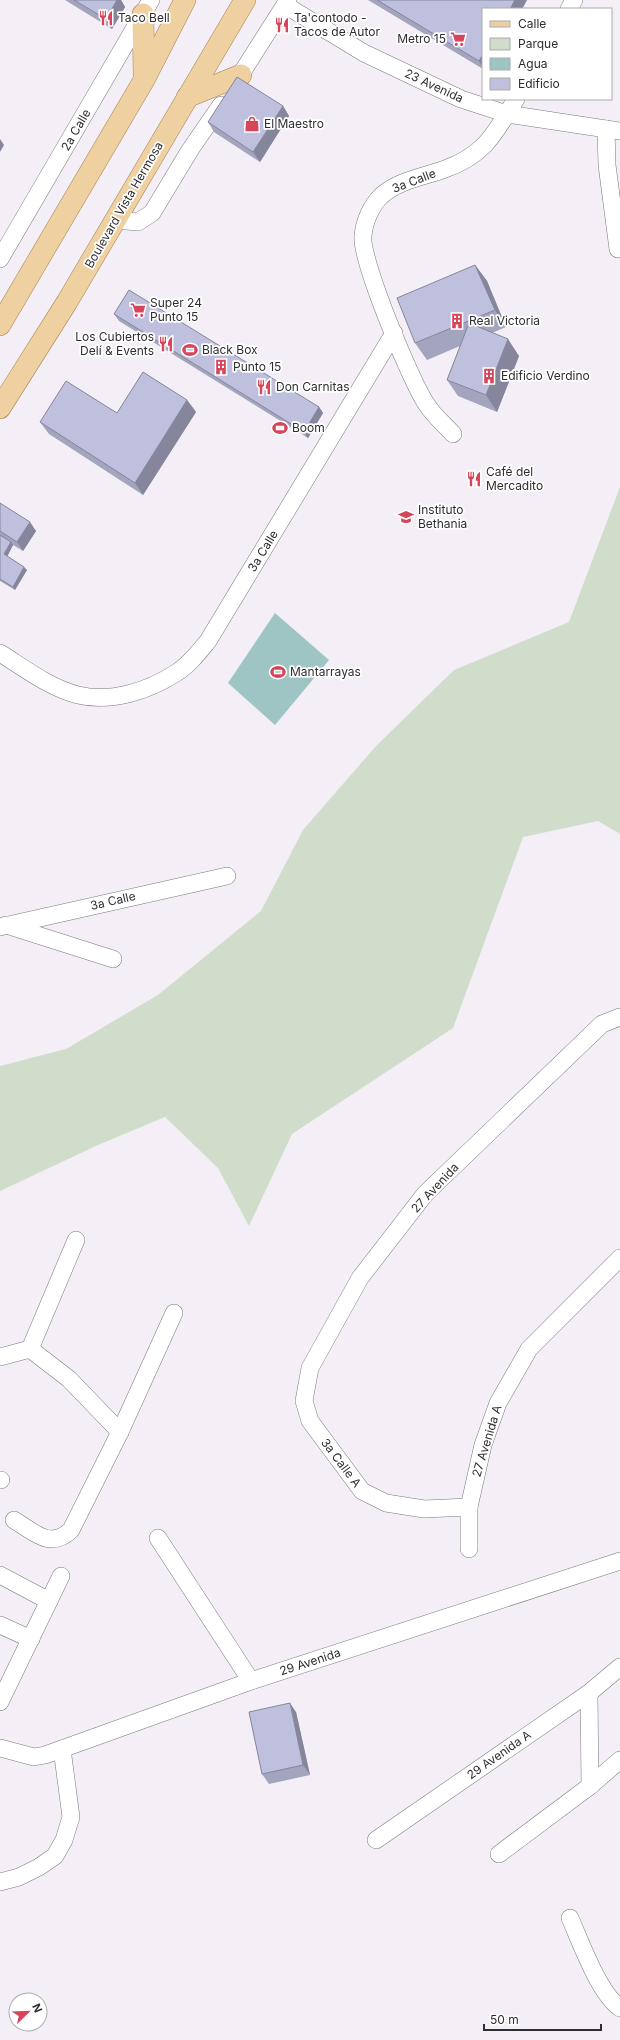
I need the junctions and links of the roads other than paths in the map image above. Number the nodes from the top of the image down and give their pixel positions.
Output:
1 (186, 0) edge
2 (245, 0) edge
3 (287, 2) edge
4 (147, 7) edge
5 (241, 75) junction
6 (144, 80) junction
7 (187, 97) junction
8 (515, 100) edge
9 (507, 114) junction
10 (613, 130) edge
11 (115, 220) junction
12 (618, 249) dead end
13 (0, 259) edge
14 (4, 318) edge
15 (394, 333) junction
16 (0, 341) edge
17 (0, 408) edge
18 (454, 434) dead end
19 (0, 654) edge
20 (227, 876) dead end
21 (3, 926) edge
22 (113, 959) dead end
23 (620, 1017) edge
24 (76, 1240) dead end
25 (620, 1258) edge
26 (174, 1313) dead end
27 (30, 1349) junction
28 (0, 1357) edge
29 (304, 1401) joint
30 (120, 1432) junction
31 (469, 1507) junction
32 (14, 1520) dead end
33 (158, 1538) dead end
34 (469, 1549) dead end
35 (620, 1561) edge
36 (0, 1575) edge
37 (61, 1576) dead end
38 (49, 1601) junction
39 (0, 1625) edge
40 (31, 1639) junction
41 (620, 1667) edge
42 (251, 1681) junction
43 (589, 1693) junction
44 (0, 1702) edge
45 (0, 1748) edge
46 (62, 1749) junction
47 (620, 1760) edge
48 (590, 1786) junction
49 (376, 1840) dead end
50 (499, 1854) dead end
51 (0, 1882) edge
52 (570, 1918) dead end
53 (620, 2008) edge

1 - 6 main road
2 - 7 main road, Boulevard Vista Hermosa
3 - 5 street
3 - 9 street, 23 Avenida
4 - 6 main road
4 - 13 street, 2a Calle
5 - 7 main road
5 - 11 street
6 - 14 main road
7 - 11 main road, Boulevard Vista Hermosa
8 - 9 street, 3a Calle
9 - 10 street, 23 Avenida
9 - 15 street, 3a Calle
10 - 12 street
11 - 17 main road, Boulevard Vista Hermosa
14 - 16 main road
15 - 18 street, 3a Calle
15 - 19 street, 3a Calle
20 - 21 street, 3a Calle
21 - 22 street
23 - 29 street, 27 Avenida
24 - 27 street
25 - 31 street, 27 Avenida A
26 - 30 street
27 - 28 street
27 - 30 street
29 - 31 street, 3a Calle A
30 - 32 street
31 - 34 street, 27 Avenida A
33 - 42 street
35 - 42 street, 29 Avenida
36 - 38 street
37 - 38 street
38 - 40 street
39 - 40 street
40 - 44 street
41 - 43 street, 29 Avenida A
42 - 46 street, 29 Avenida
43 - 48 street
43 - 49 street, 29 Avenida A
45 - 46 street, 29 Avenida
46 - 51 street
47 - 48 street
48 - 50 street
52 - 53 street

